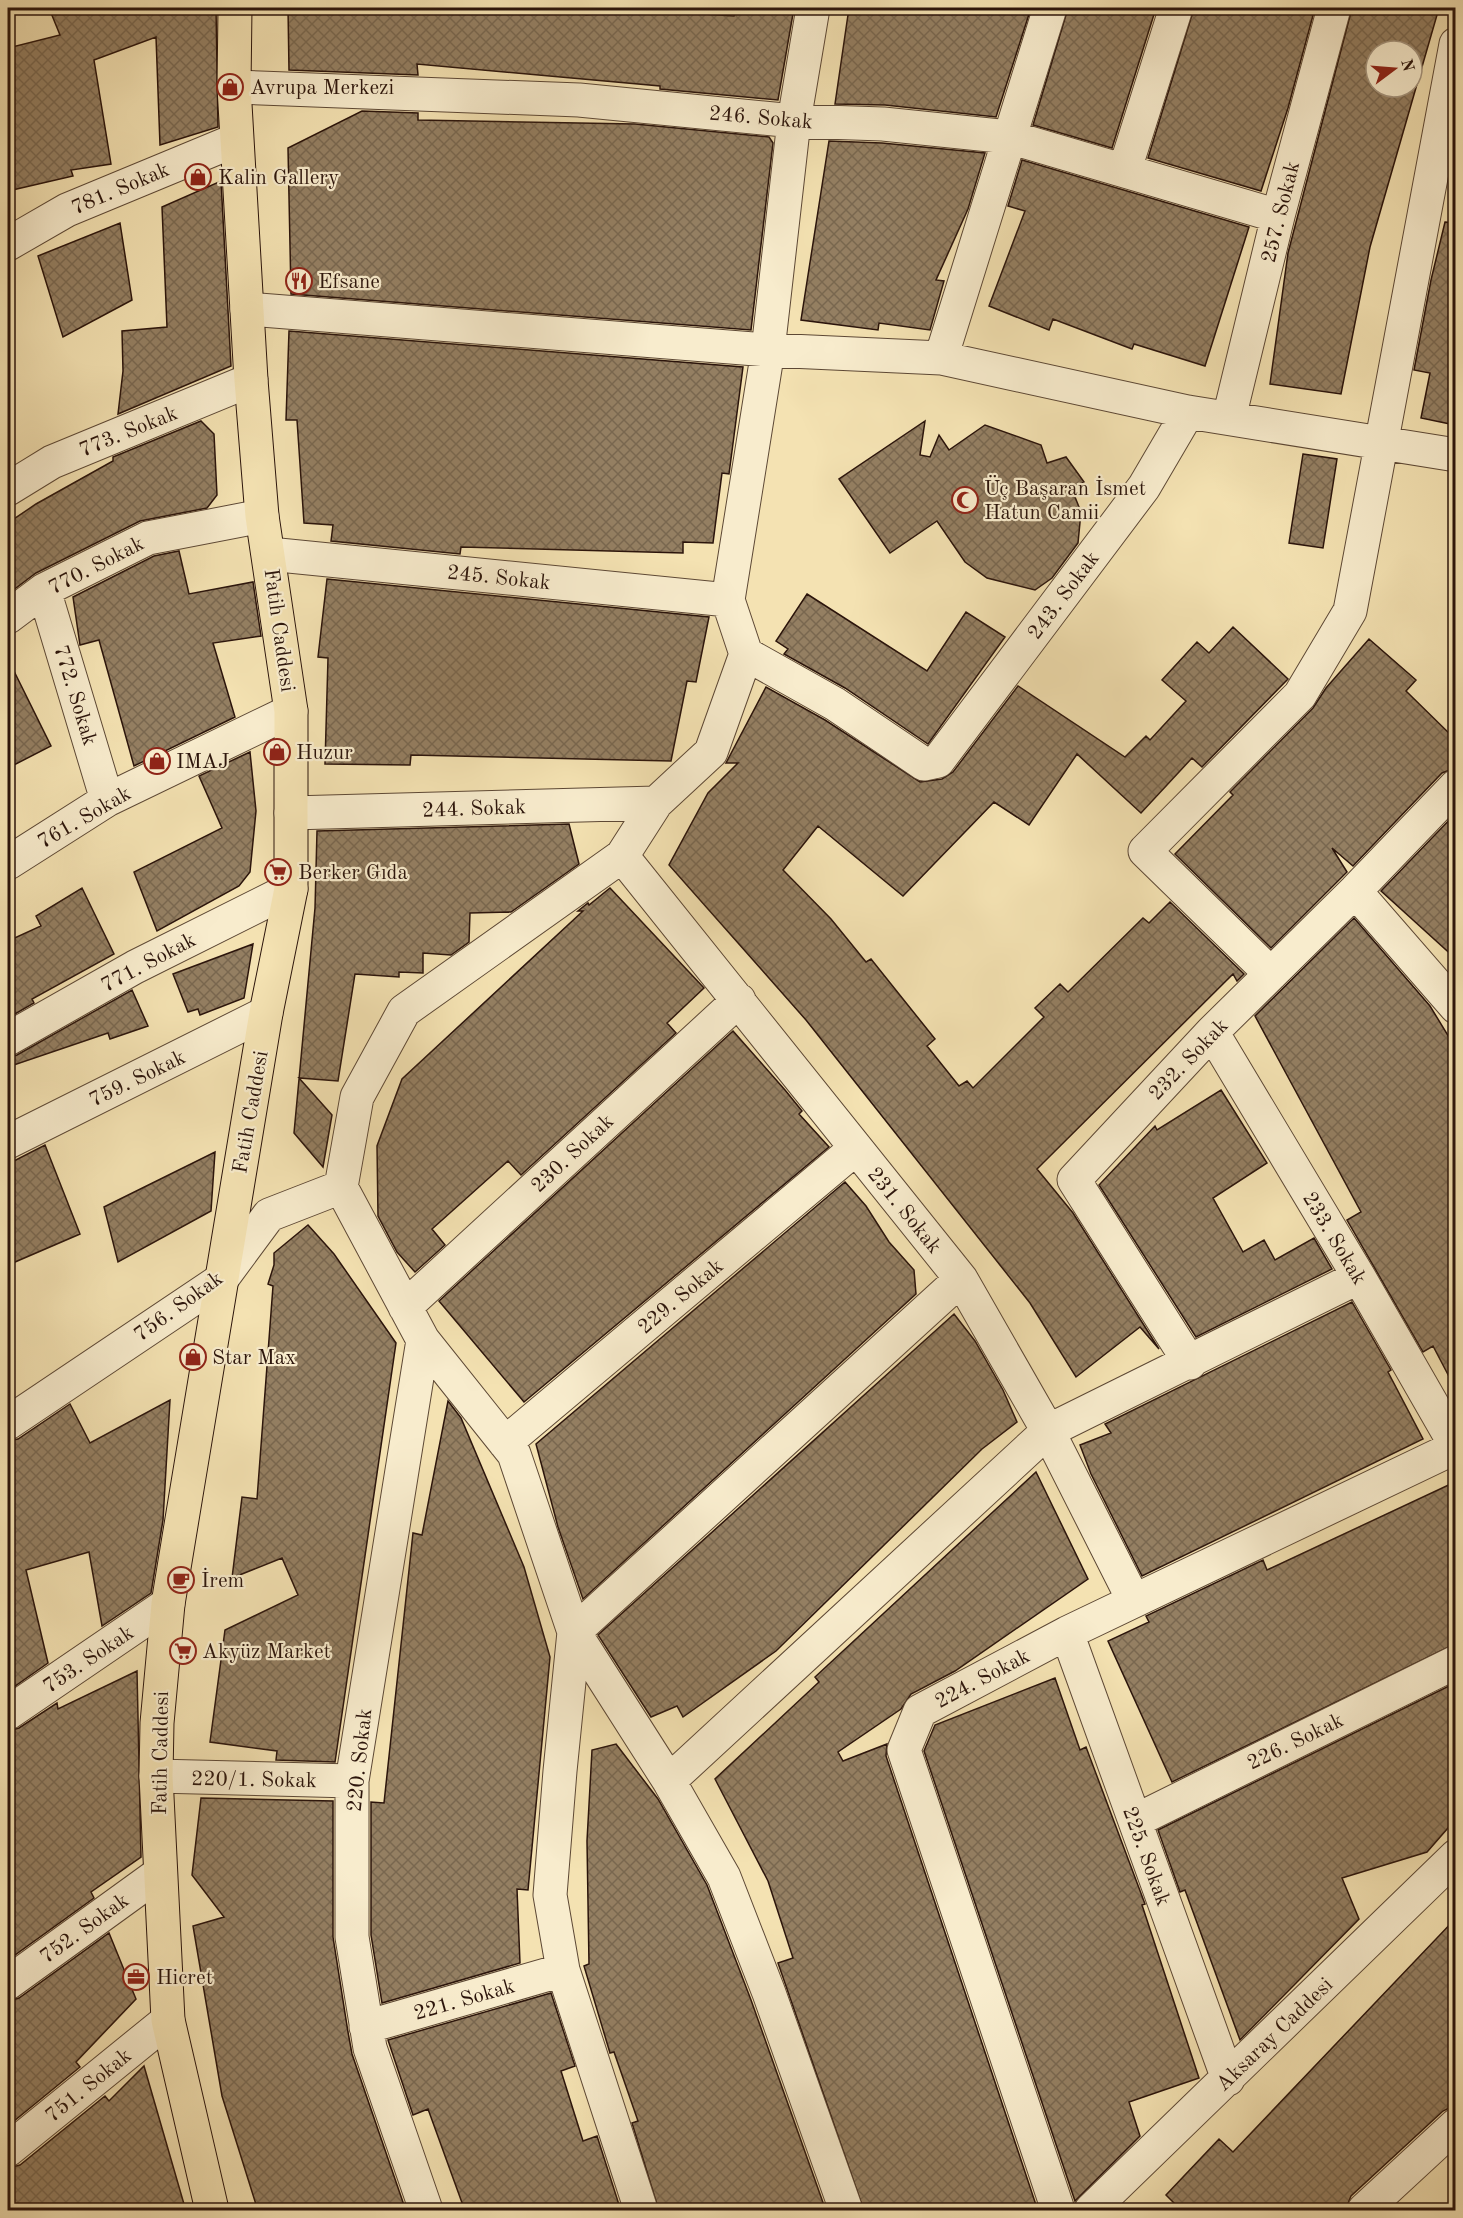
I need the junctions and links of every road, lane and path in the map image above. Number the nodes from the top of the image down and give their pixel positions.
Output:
1 (235, 8) edge
2 (813, 8) edge
3 (1050, 8) edge
4 (1176, 8) edge
5 (1334, 8) edge
6 (1455, 44) edge
7 (234, 87) junction
8 (794, 121) junction
9 (1009, 137) junction
10 (237, 140) junction
11 (1125, 170) junction
12 (1278, 216) junction
13 (8, 244) edge
14 (247, 309) junction
15 (768, 350) junction
16 (941, 358) junction
17 (251, 380) junction
18 (1188, 412) junction
19 (1229, 418) junction
20 (1383, 442) junction
21 (1455, 456) edge
22 (8, 489) edge
23 (262, 516) junction
24 (269, 554) junction
25 (44, 590) junction
26 (728, 600) junction
27 (8, 617) edge
28 (746, 654) junction
29 (291, 711) junction
30 (1455, 786) edge
31 (107, 800) junction
32 (656, 802) junction
33 (291, 813) junction
34 (622, 856) junction
35 (8, 863) edge
36 (291, 889) junction
37 (1355, 891) junction
38 (1271, 974) junction
39 (739, 1000) junction
40 (1455, 1005) edge
41 (266, 1013) junction
42 (1212, 1032) junction
43 (8, 1039) edge
44 (8, 1142) edge
45 (855, 1149) junction
46 (341, 1187) junction
47 (1359, 1277) junction
48 (961, 1279) junction
49 (221, 1280) junction
50 (405, 1307) junction
51 (423, 1340) junction
52 (1190, 1363) junction
53 (8, 1423) edge
54 (1048, 1431) junction
55 (505, 1443) junction
56 (1455, 1447) edge
57 (1134, 1601) junction
58 (168, 1604) junction
59 (574, 1632) junction
60 (1067, 1632) junction
61 (1455, 1662) edge
62 (8, 1713) edge
63 (156, 1776) junction
64 (352, 1781) junction
65 (669, 1781) junction
66 (1135, 1821) junction
67 (1451, 1870) edge
68 (160, 1873) junction
69 (563, 1970) junction
70 (8, 1983) edge
71 (168, 2020) junction
72 (366, 2027) junction
73 (1228, 2079) junction
74 (1455, 2125) edge
75 (8, 2150) edge
76 (212, 2211) edge
77 (426, 2211) edge
78 (641, 2211) edge
79 (846, 2211) edge
80 (1058, 2211) edge
81 (1091, 2211) edge
82 (1364, 2211) edge

1 - 7 main road, Fatih Caddesi
2 - 8 street
3 - 9 street
4 - 11 street
5 - 12 street, 257. Sokak
6 - 20 street
7 - 8 street, 246. Sokak
7 - 10 main road, Fatih Caddesi
8 - 9 street, 246. Sokak
8 - 15 street
9 - 11 street, 246. Sokak
9 - 16 street
10 - 13 street, 781. Sokak
10 - 14 main road, Fatih Caddesi
11 - 12 street, 246. Sokak
12 - 19 street, 257. Sokak
14 - 15 street
14 - 17 main road, Fatih Caddesi
15 - 16 street
15 - 26 street
16 - 18 street
17 - 22 street, 773. Sokak
17 - 23 main road, Fatih Caddesi
18 - 19 street
18 - 28 street, 243. Sokak
19 - 20 street
20 - 21 street
20 - 38 street
23 - 24 main road, Fatih Caddesi
23 - 25 street, 770. Sokak
24 - 26 street, 245. Sokak
24 - 29 main road, Fatih Caddesi
25 - 27 street, 770. Sokak
25 - 31 street, 772. Sokak
26 - 28 street
28 - 32 street
29 - 31 street, 761. Sokak
29 - 33 main road, Fatih Caddesi
30 - 37 street, 232. Sokak
31 - 35 street, 761. Sokak
32 - 33 street, 244. Sokak
32 - 34 street
33 - 36 main road, Fatih Caddesi
34 - 39 street, 231. Sokak
34 - 46 street
36 - 41 main road, Fatih Caddesi
36 - 43 street, 771. Sokak
37 - 38 street, 232. Sokak
37 - 40 street
38 - 42 street, 232. Sokak
39 - 45 street, 231. Sokak
39 - 50 street, 230. Sokak
41 - 44 street, 759. Sokak
41 - 49 main road, Fatih Caddesi
42 - 47 street, 233. Sokak
42 - 52 street, 232. Sokak
45 - 48 street, 231. Sokak
45 - 55 street, 229. Sokak
46 - 49 street, 756. Sokak
46 - 50 street
47 - 52 street
47 - 56 street, 233. Sokak
48 - 54 street, 231. Sokak
48 - 59 street
49 - 53 street, 756. Sokak
49 - 58 main road, Fatih Caddesi
50 - 51 street
51 - 55 street
51 - 64 street, 220. Sokak
52 - 54 street
54 - 57 street, 231. Sokak
54 - 65 street
55 - 59 street
56 - 57 street, 224. Sokak
57 - 60 street, 224. Sokak
58 - 62 street, 753. Sokak
58 - 63 main road, Fatih Caddesi
59 - 65 street
59 - 69 street
60 - 66 street, 225. Sokak
60 - 80 street, 224. Sokak
61 - 66 street, 226. Sokak
63 - 64 street, 220/1. Sokak
63 - 68 main road, Fatih Caddesi
64 - 72 street, 220. Sokak
65 - 79 street
66 - 73 street, 225. Sokak
67 - 73 street, Aksaray Caddesi
68 - 70 street, 752. Sokak
68 - 71 main road, Fatih Caddesi
69 - 72 street, 221. Sokak
69 - 78 street
71 - 75 street, 751. Sokak
71 - 76 main road, Fatih Caddesi
72 - 77 street, 220. Sokak
73 - 81 street, Aksaray Caddesi
74 - 82 street

